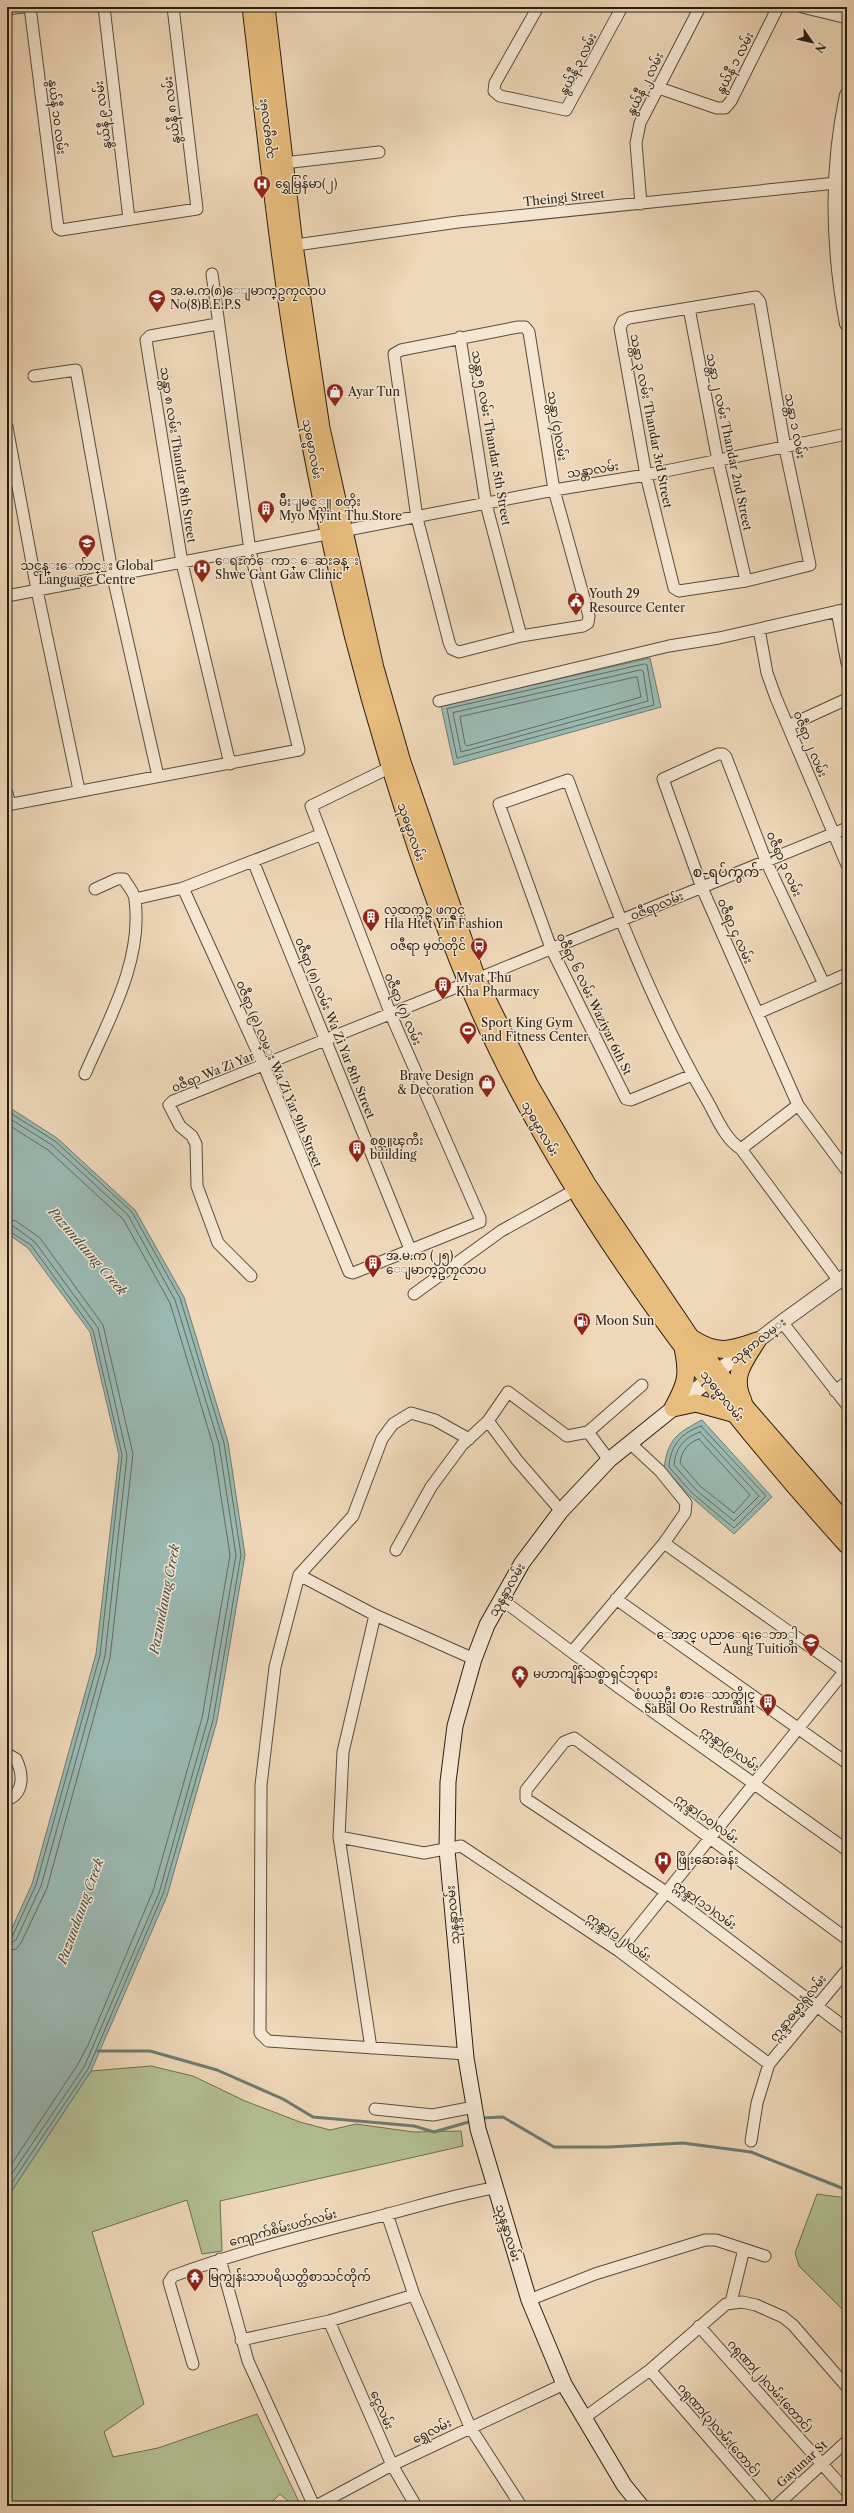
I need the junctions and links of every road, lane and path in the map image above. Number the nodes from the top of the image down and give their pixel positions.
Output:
1 (23, 7) edge
2 (30, 7) edge
3 (104, 7) edge
4 (173, 7) edge
5 (251, 7) edge
6 (266, 7) edge
7 (538, 7) edge
8 (622, 7) edge
9 (700, 7) edge
10 (778, 7) edge
11 (802, 7) edge
12 (7, 9) edge
13 (847, 18) edge
14 (656, 87) junction
15 (847, 95) edge
16 (379, 152) dead end
17 (284, 163) junction
18 (836, 183) junction
19 (641, 204) junction
20 (129, 219) junction
21 (287, 246) junction
22 (212, 274) dead end
23 (689, 308) junction
24 (846, 318) edge
25 (217, 324) junction
26 (460, 337) junction
27 (34, 376) dead end
28 (7, 427) edge
29 (847, 434) edge
30 (785, 448) junction
31 (718, 461) junction
32 (646, 475) junction
33 (554, 490) junction
34 (486, 504) junction
35 (417, 518) junction
36 (336, 532) junction
37 (250, 549) junction
38 (182, 563) junction
39 (114, 577) junction
40 (746, 581) junction
41 (37, 590) junction
42 (7, 596) edge
43 (842, 610) edge
44 (759, 629) junction
45 (521, 636) junction
46 (847, 663) edge
47 (847, 699) edge
48 (439, 701) dead end
49 (788, 726) junction
50 (723, 754) joint
51 (230, 764) junction
52 (389, 768) junction
53 (158, 776) junction
54 (79, 790) junction
55 (7, 793) edge
56 (8, 805) edge
57 (847, 828) edge
58 (320, 835) junction
59 (832, 835) junction
60 (253, 861) junction
61 (766, 861) junction
62 (847, 866) edge
63 (94, 888) dead end
64 (183, 888) junction
65 (702, 888) junction
66 (136, 899) junction
67 (620, 921) junction
68 (551, 948) junction
69 (847, 974) edge
70 (472, 981) junction
71 (824, 984) junction
72 (758, 1013) junction
73 (391, 1015) junction
74 (326, 1041) junction
75 (264, 1066) junction
76 (85, 1074) dead end
77 (692, 1075) junction
78 (798, 1105) junction
79 (741, 1149) junction
80 (847, 1171) edge
81 (575, 1190) junction
82 (622, 1248) junction
83 (410, 1249) junction
84 (251, 1276) dead end
85 (843, 1278) edge
86 (414, 1294) dead end
87 (782, 1322) junction
88 (757, 1341) junction
89 (687, 1342) junction
90 (713, 1376) junction
91 (847, 1382) edge
92 (642, 1385) dead end
93 (835, 1391) junction
94 (847, 1405) edge
95 (673, 1408) junction
96 (742, 1412) junction
97 (488, 1421) junction
98 (588, 1432) junction
99 (469, 1439) junction
100 (631, 1444) junction
101 (609, 1460) junction
102 (560, 1511) junction
103 (847, 1524) edge
104 (664, 1543) junction
105 (847, 1546) edge
106 (396, 1550) dead end
107 (299, 1574) junction
108 (501, 1599) junction
109 (616, 1599) junction
110 (375, 1615) junction
111 (572, 1652) junction
112 (474, 1659) junction
113 (846, 1671) edge
114 (799, 1728) junction
115 (7, 1754) edge
116 (847, 1763) edge
117 (755, 1783) junction
118 (524, 1794) joint
119 (7, 1800) edge
120 (339, 1838) junction
121 (710, 1838) junction
122 (447, 1850) junction
123 (847, 1850) edge
124 (666, 1892) junction
125 (847, 1939) edge
126 (619, 1951) junction
127 (847, 1970) edge
128 (818, 2005) junction
129 (847, 2028) edge
130 (371, 2048) junction
131 (466, 2054) junction
132 (769, 2064) junction
133 (376, 2109) dead end
134 (474, 2109) junction
135 (751, 2141) dead end
136 (494, 2188) junction
137 (387, 2214) junction
138 (744, 2249) junction
139 (765, 2256) dead end
140 (220, 2259) junction
141 (414, 2295) junction
142 (529, 2300) junction
143 (730, 2302) junction
144 (329, 2321) junction
145 (699, 2326) junction
146 (241, 2340) junction
147 (193, 2364) dead end
148 (650, 2370) junction
149 (564, 2384) junction
150 (847, 2387) edge
151 (584, 2418) junction
152 (470, 2427) junction
153 (847, 2441) edge
154 (822, 2462) junction
155 (392, 2465) junction
156 (847, 2492) edge
157 (315, 2506) edge
158 (416, 2506) edge
159 (521, 2506) edge
160 (641, 2506) edge
161 (768, 2506) edge
162 (776, 2506) edge

1 - 12 street
2 - 20 street, နွယ်နီ ၁၀ လမ်း
3 - 20 street, နွယ်နီ ၉ လမ်း
4 - 20 street, နွယ်နီ ၈ လမ်း
5 - 21 main road, သုဓမ္မာလမ်း
6 - 17 main road, သုဓမ္မာလမ်း
7 - 8 street, နွယ်နီ ၃ လမ်း
9 - 14 street, နွယ်နီ ၂ လမ်း
10 - 14 street, နွယ်နီ ၁ လမ်း
11 - 13 street
14 - 19 street, နွယ်နီ ၂ လမ်း
15 - 18 street
16 - 17 street
17 - 21 main road, သုဓမ္မာလမ်း
18 - 19 street, Theingi Street
18 - 24 street
19 - 21 street, Theingi Street
21 - 36 main road, သုဓမ္မာလမ်း
22 - 25 street
23 - 30 street, သန္တာ ၁ လမ်း
23 - 31 street, သန္တာ ၂ လမ်း Thandar 2nd Street
23 - 32 street, သန္တာ ၃ လမ်း Thandar 3rd Street
25 - 37 street
25 - 38 street, သန္တာ ၈ လမ်း Thandar 8th Street
26 - 33 street, သန္တာ (၄)လမ်း
26 - 34 street, သန္တာ ၅ လမ်း Thandar 5th Street
26 - 35 street
27 - 39 street
28 - 41 street
29 - 30 street, သန္တာလမ်း
30 - 31 street, သန္တာလမ်း
30 - 40 street, သန္တာ ၁ လမ်း
31 - 32 street, သန္တာလမ်း
31 - 40 street, သန္တာ ၂ လမ်း Thandar 2nd Street
32 - 33 street, သန္တာလမ်း
32 - 40 street, သန္တာ ၃ လမ်း Thandar 3rd Street
33 - 34 street, သန္တာလမ်း
33 - 45 street, သန္တာ (၄)လမ်း
34 - 35 street, သန္တာလမ်း
34 - 45 street, သန္တာ ၅ လမ်း Thandar 5th Street
35 - 36 street, သန္တာလမ်း
35 - 45 street
36 - 37 street, သန္တာလမ်း
36 - 52 main road, သုဓမ္မာလမ်း
36 - 70 main road, သုဓမ္မာလမ်း
37 - 38 street, သန္တာလမ်း
37 - 51 street
38 - 39 street, သန္တာလမ်း
38 - 51 street, သန္တာ ၈ လမ်း Thandar 8th Street
39 - 41 street, သန္တာလမ်း
39 - 53 street
41 - 42 street, သန္တာလမ်း
41 - 54 street
43 - 44 street
43 - 46 street
44 - 48 street
44 - 49 street, ဝဇီရာ ၂ လမ်း
47 - 49 street
49 - 59 street, ဝဇီရာ ၂ လမ်း
50 - 61 street, ဝဇီရာ ၃ လမ်း
50 - 65 street, ဝဇီရာ ၄ လမ်း
51 - 53 street
52 - 58 street, ၀ဇီရာ (၇) လမ်း
52 - 70 main road, သုဓမ္မာလမ်း
53 - 54 street
54 - 56 street
55 - 56 street
57 - 59 street, ဝဇီရာလမ်း
58 - 60 street
58 - 73 street, ၀ဇီရာ (၇) လမ်း
59 - 61 street, ဝဇီရာလမ်း
59 - 62 street, ဝဇီရာ ၂ လမ်း
60 - 64 street
60 - 74 street, ၀ဇီရာ (၈) လမ်း Wa Zi Yar 8th Street
61 - 65 street, ဝဇီရာလမ်း
61 - 71 street, ဝဇီရာ ၃ လမ်း
63 - 66 street
64 - 66 street
64 - 75 street, ၀ဇီရာ (၉) လမ္း Wa Zi Yar 9th Street
65 - 67 street, ဝဇီရာလမ်း
65 - 72 street, ဝဇီရာ ၄ လမ်း
66 - 76 street
67 - 68 street, ဝဇီရာလမ်း
67 - 68 street, ဝဇီရာ ၆ လမ်း Waziyar 6th St
67 - 77 street
68 - 70 street, ဝဇီရာလမ်း
68 - 77 street, ဝဇီရာ ၆ လမ်း Waziyar 6th St
69 - 71 street
70 - 73 street, ၀ဇီရာ Wa Zi Yar
70 - 81 main road, သုဓမ္မာလမ်း
70 - 82 main road, သုဓမ္မာလမ်း
71 - 72 street
72 - 78 street, ဝဇီရာ ၄ လမ်း
73 - 74 street, ၀ဇီရာ Wa Zi Yar
73 - 83 street, ၀ဇီရာ (၇) လမ်း
74 - 75 street, ၀ဇီရာ Wa Zi Yar
74 - 83 street, ၀ဇီရာ (၈) လမ်း Wa Zi Yar 8th Street
75 - 83 street, ၀ဇီရာ (၉) လမ္း Wa Zi Yar 9th Street
75 - 84 street, ၀ဇီရာ Wa Zi Yar
77 - 79 street
78 - 79 street
78 - 80 street, ဝဇီရာ ၄ လမ်း
79 - 85 street
81 - 82 main road, သုဓမ္မာလမ်း
81 - 86 street
82 - 89 main road, သုဓမ္မာလမ်း
85 - 87 street, သုနၵာလမ္း
87 - 88 street, သုနၵာလမ္း
87 - 93 street
88 - 89 main road
88 - 90 street, သုနၵာလမ္း
88 - 96 main road
89 - 90 main road, သုဓမ္မာလမ်း
89 - 95 main road
90 - 95 main road, သုနန္ဒာလမ်း
90 - 96 main road, သုဓမ္မာလမ်း
91 - 93 street
92 - 98 street
93 - 94 street
95 - 96 main road
95 - 100 main road, သုနန္ဒာလမ်း
96 - 103 main road, သုဓမ္မာလမ်း
96 - 105 main road, သုဓမ္မာလမ်း
97 - 98 street
97 - 99 street
97 - 102 street
98 - 101 street
99 - 106 street
99 - 107 street
100 - 101 main road, သုနန္ဒာလမ်း
100 - 104 street
101 - 102 main road, သုနန္ဒာလမ်း
102 - 108 main road, သုနန္ဒာလမ်း
104 - 109 street
104 - 113 street
107 - 110 street
107 - 130 street
108 - 111 street, ဣန္ဒာ(၉)လမ်း
108 - 112 main road, သုနန္ဒာလမ်း
109 - 111 street
109 - 114 street
110 - 112 street
110 - 120 street
111 - 117 street, ဣန္ဒာ(၉)လမ်း
112 - 122 main road, သုနန္ဒာလမ်း
113 - 114 street
114 - 116 street
114 - 117 street
115 - 119 street
117 - 121 street
117 - 123 street, ဣန္ဒာ(၉)လမ်း
118 - 121 street, ဣန္ဒာ(၁၀)လမ်း
118 - 124 street, ဣန္ဒာ(၁၁)လမ်း
120 - 122 street, ဣန္ဒာ(၁၂)လမ်း
120 - 130 street
121 - 124 street
121 - 125 street, ဣန္ဒာ(၁၀)လမ်း
122 - 126 street, ဣန္ဒာ(၁၂)လမ်း
122 - 131 main road, သုနန္ဒာလမ်း
124 - 126 street
124 - 128 street, ဣန္ဒာ(၁၁)လမ်း
126 - 132 street, ဣန္ဒာ(၁၂)လမ်း
127 - 128 street, ဣန္ဒာဓမ္မာရုံလမ်း
128 - 129 street, ဣန္ဒာ(၁၁)လမ်း
128 - 132 street, ဣန္ဒာဓမ္မာရုံလမ်း
130 - 131 street
131 - 134 main road, သုနန္ဒာလမ်း
132 - 135 street
133 - 134 street
134 - 136 main road, သုနန္ဒာလမ်း
136 - 137 street, ကျောက်စိမ်းပတ်လမ်း
136 - 142 main road, သုနန္ဒာလမ်း
137 - 140 street, ကျောက်စိမ်းပတ်လမ်း
137 - 141 street
138 - 139 street
138 - 142 street
138 - 143 street
140 - 146 street, ကျောက်စိမ်းပတ်လမ်း
140 - 147 street
141 - 144 street
141 - 152 street
142 - 149 main road, သုနန္ဒာလမ်း
143 - 145 street
143 - 150 street
144 - 146 street
144 - 155 street, ငွေလမ်း
145 - 148 street
145 - 154 street, ဂရုဏာ(၂)လမ်း(တောင်)
146 - 157 street, ကျောက်စိမ်းပတ်လမ်း
148 - 151 street
148 - 161 street, ဂရုဏာ(၃)လမ်း(တောင်)
149 - 151 main road, သုနန္ဒာလမ်း
149 - 152 street, ရွှေလမ်း
151 - 160 main road, သုနန္ဒာလမ်း
152 - 155 street, ရွှေလမ်း
152 - 159 street
153 - 154 street, Gayunar St
154 - 156 street, ဂရုဏာ(၂)လမ်း(တောင်)
154 - 162 street, Gayunar St
155 - 157 street, ရွှေလမ်း
155 - 158 street, ငွေလမ်း

